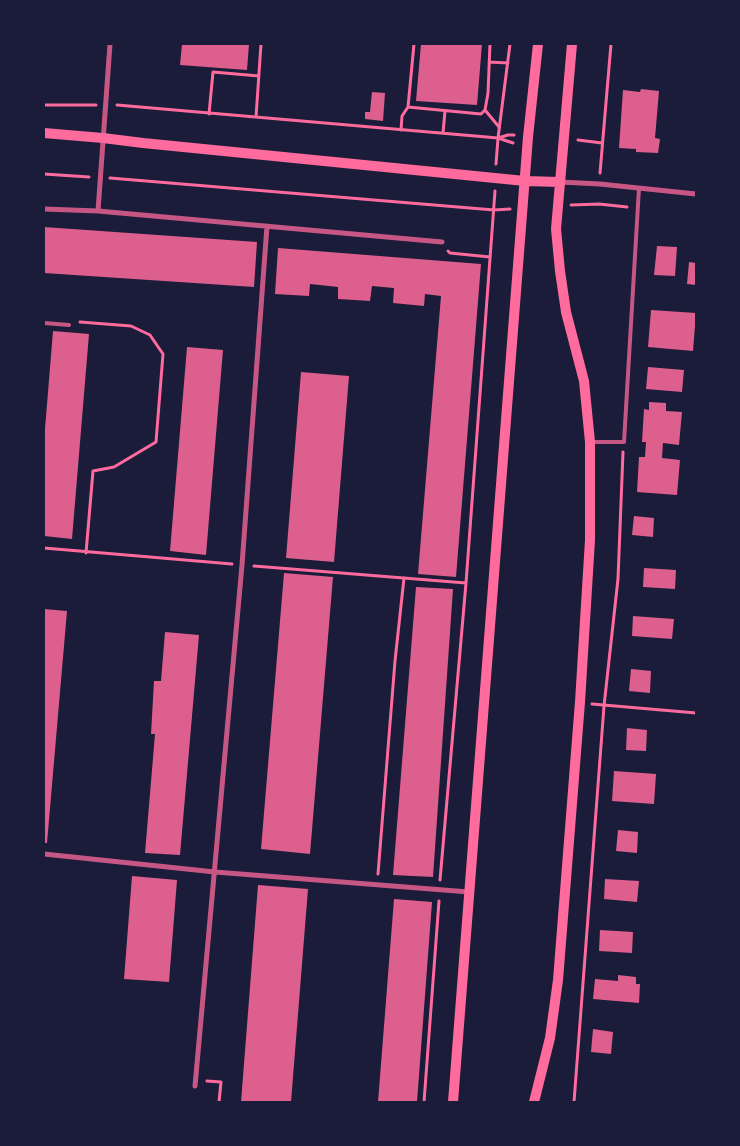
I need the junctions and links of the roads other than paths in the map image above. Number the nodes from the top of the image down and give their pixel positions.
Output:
1 (110, 44) edge
2 (538, 44) edge
3 (572, 44) edge
4 (44, 134) edge
5 (103, 138) junction
6 (525, 181) junction
7 (560, 182) junction
8 (639, 188) junction
9 (696, 194) edge
10 (44, 208) edge
11 (98, 211) junction
12 (268, 226) junction
13 (442, 242) road end
14 (44, 323) edge
15 (69, 325) road end
16 (590, 442) junction
17 (44, 854) edge
18 (216, 872) junction
19 (470, 892) junction
20 (195, 1086) dead end
21 (453, 1102) edge
22 (534, 1102) edge

1 - 5 street
2 - 6 main road
3 - 7 main road
4 - 5 main road
5 - 6 main road
5 - 11 street
6 - 7 main road
6 - 19 main road
7 - 8 street
7 - 16 main road
8 - 9 street
8 - 16 lane
10 - 11 street
11 - 12 street
12 - 13 street
12 - 18 street
14 - 15 lane
16 - 22 main road
17 - 18 street
18 - 19 street
18 - 20 street
19 - 21 main road

